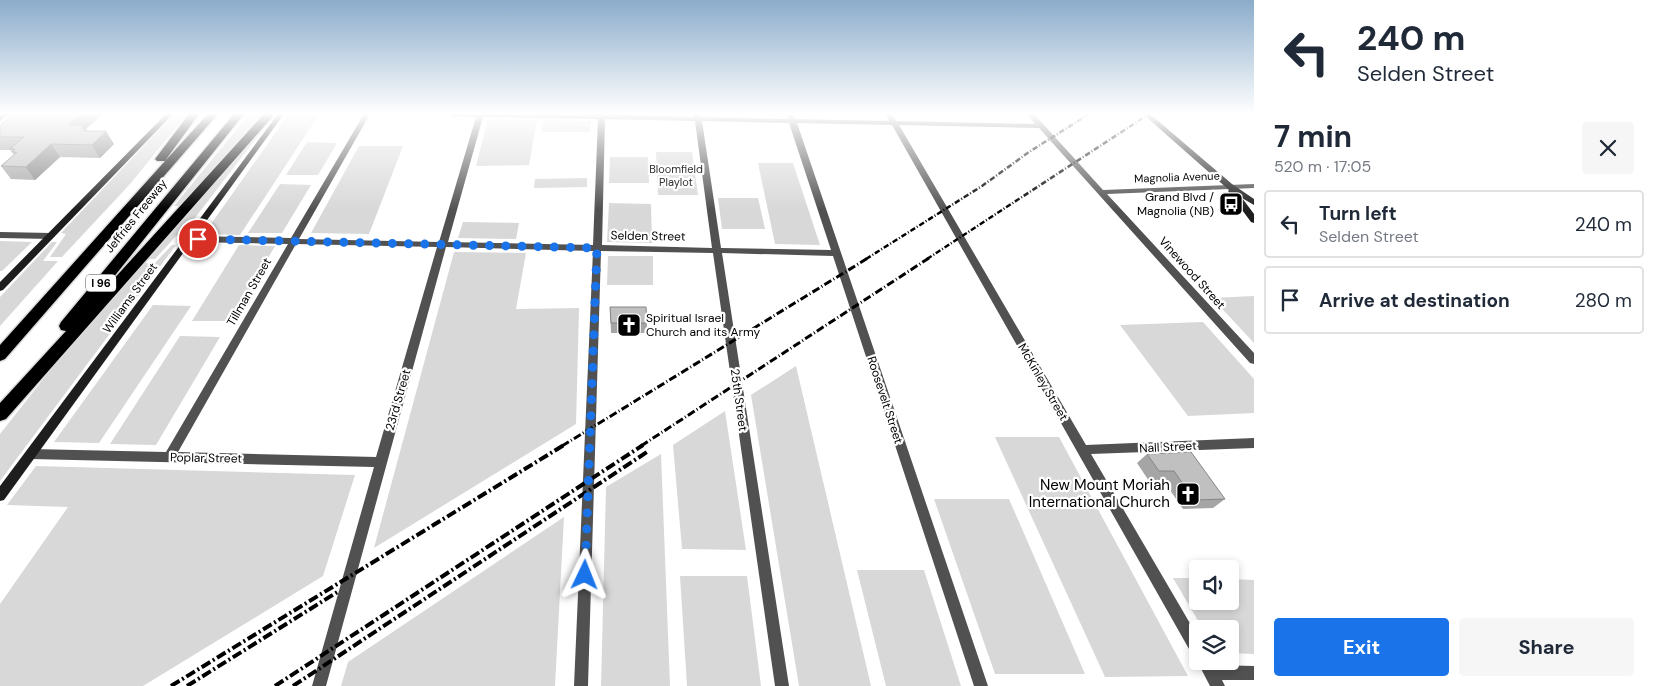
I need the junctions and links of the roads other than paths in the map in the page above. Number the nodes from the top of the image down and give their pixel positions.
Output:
1 (139, 146) edge
2 (171, 146) edge
3 (184, 146) edge
4 (213, 146) edge
5 (241, 146) edge
6 (257, 146) edge
7 (348, 146) edge
8 (471, 146) edge
9 (601, 146) edge
10 (701, 146) edge
11 (801, 146) edge
12 (907, 146) edge
13 (1059, 146) edge
14 (1183, 146) edge
15 (1229, 186) junction
16 (1254, 186) edge
17 (1101, 192) junction
18 (1254, 204) edge
19 (1254, 220) edge
20 (112, 226) junction
21 (0, 235) edge
22 (51, 236) junction
23 (189, 238) junction
24 (293, 241) junction
25 (443, 244) junction
26 (597, 248) junction
27 (717, 251) junction
28 (836, 253) junction
29 (0, 288) edge
30 (0, 355) edge
31 (1254, 360) edge
32 (0, 408) edge
33 (0, 414) edge
34 (1254, 443) edge
35 (1083, 450) junction
36 (31, 454) junction
37 (169, 457) junction
38 (381, 462) junction
39 (0, 496) edge
40 (1189, 635) edge
41 (1209, 670) edge
42 (1230, 670) edge
43 (1254, 673) edge
44 (319, 686) edge
45 (581, 686) edge
46 (782, 686) edge
47 (980, 686) edge
48 (1218, 686) edge

1 - 22 street
2 - 20 highway
3 - 20 highway, Jeffries Freeway / I 96
4 - 32 highway, Jeffries Freeway / I 96
5 - 33 highway
6 - 23 street, Williams Street
7 - 24 street, Tillman Street
8 - 25 street, 23rd Street
9 - 26 street
10 - 27 street, 25th Street
11 - 28 street, Roosevelt Street
12 - 35 street, McKinley Street
13 - 17 street, Vinewood Street
14 - 15 street
15 - 16 street, Magnolia Avenue
15 - 17 street, Magnolia Avenue
15 - 18 street
15 - 19 street
17 - 31 street, Vinewood Street
20 - 30 highway, Jeffries Freeway / I 96
21 - 22 street
22 - 29 street
23 - 24 street, Selden Street
23 - 36 street, Williams Street
24 - 25 street, Selden Street
24 - 37 street, Tillman Street
25 - 26 street, Selden Street
25 - 38 street, 23rd Street
26 - 27 street, Selden Street
26 - 45 street
27 - 28 street, Selden Street
27 - 46 street, 25th Street
28 - 47 street, Roosevelt Street
34 - 35 street, Nall Street
35 - 40 street, McKinley Street
36 - 37 street, Poplar Street
36 - 39 street, Williams Street
37 - 38 street, Poplar Street
38 - 44 street, 23rd Street
41 - 48 street
42 - 43 street

